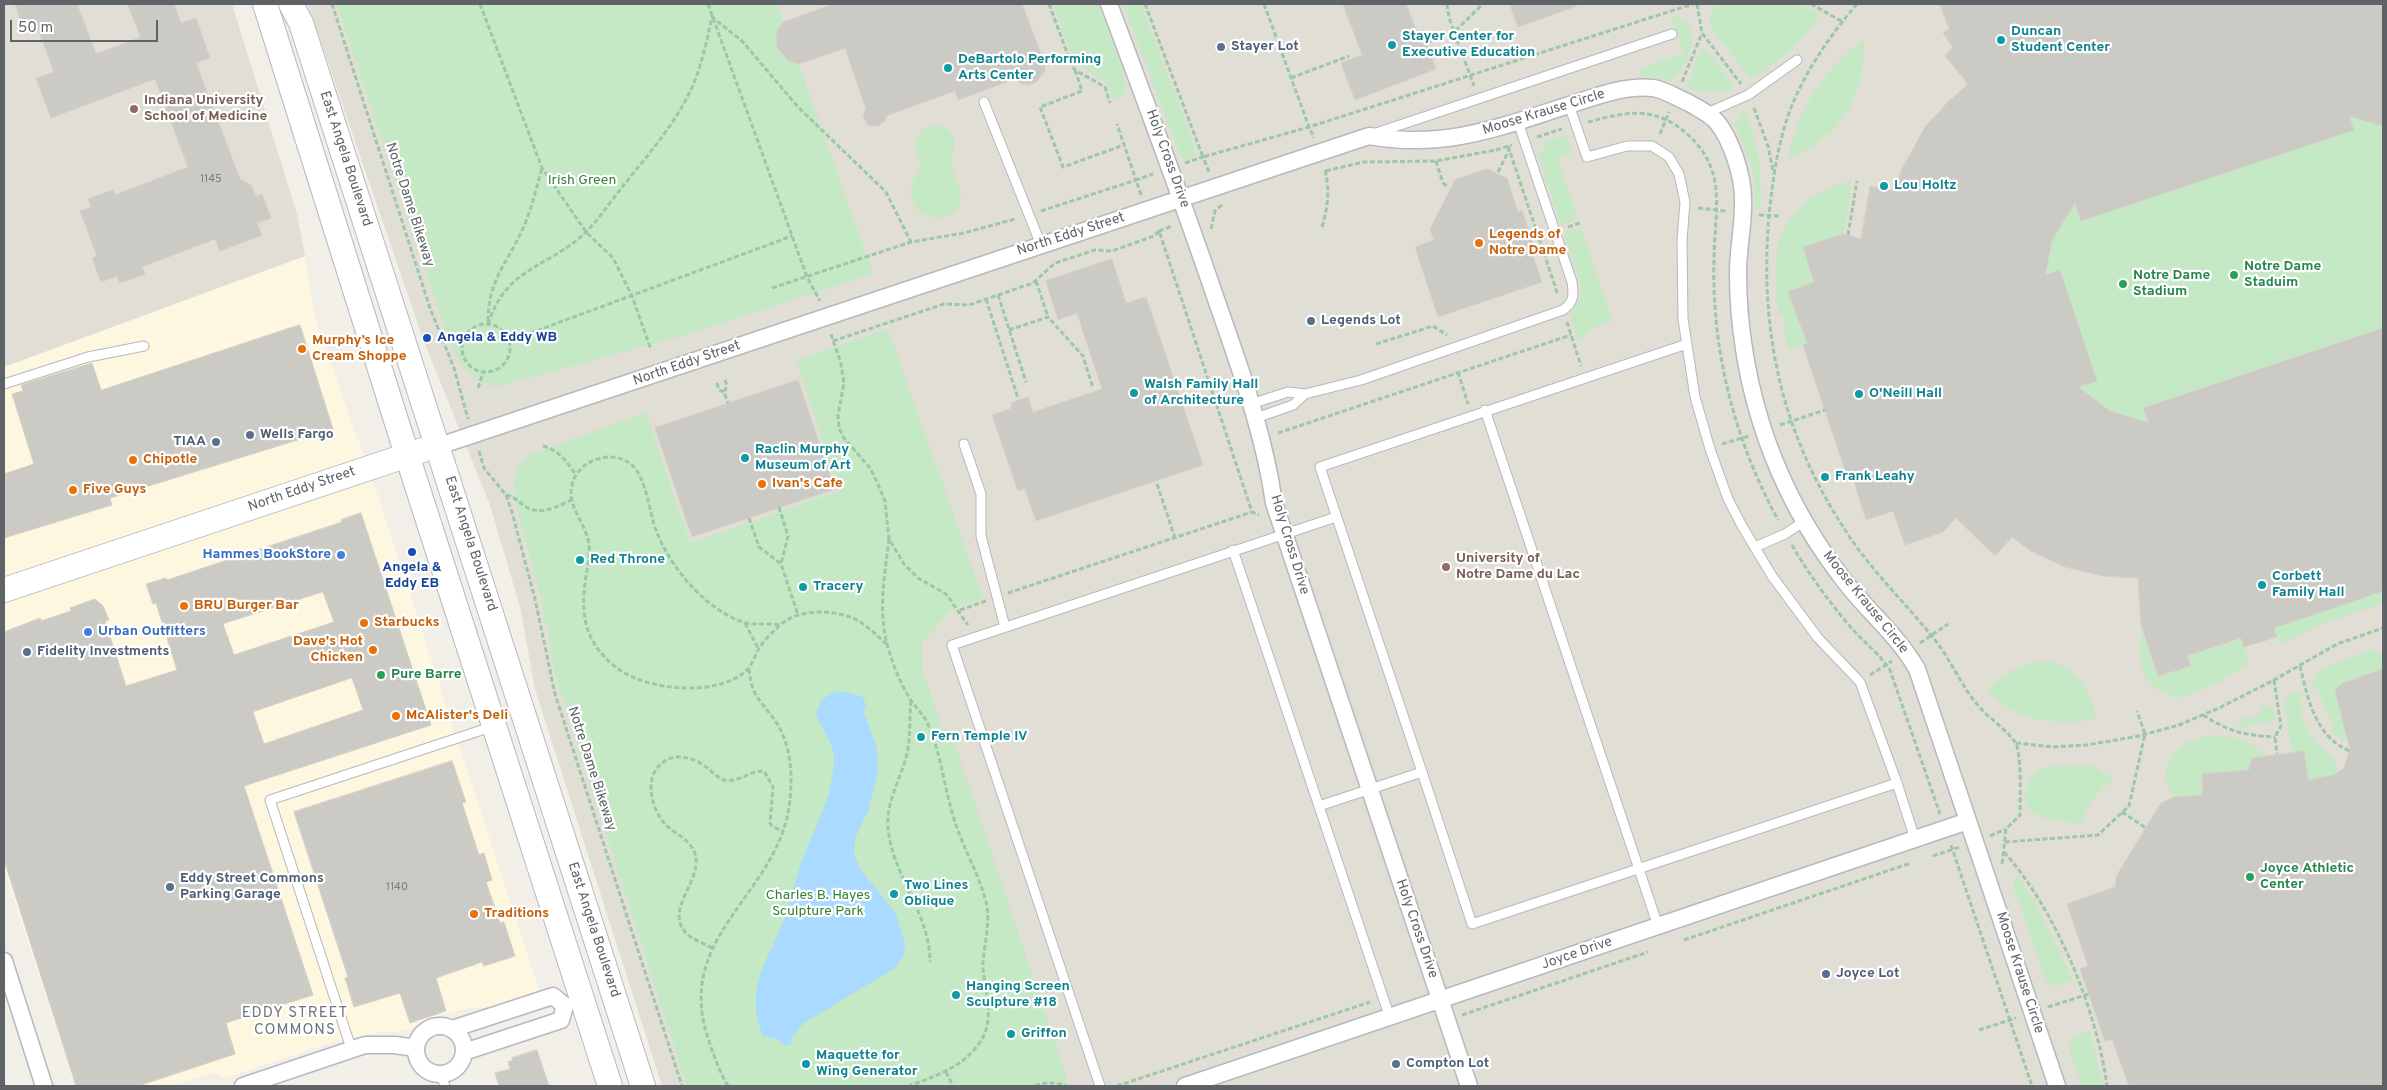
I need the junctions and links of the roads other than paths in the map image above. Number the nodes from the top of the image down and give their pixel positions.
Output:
1 (265, 4) edge
2 (291, 4) edge
3 (1109, 4) edge
4 (1672, 34) dead end
5 (1796, 60) dead end
6 (984, 102) dead end
7 (1569, 105) junction
8 (1707, 113) junction
9 (1518, 122) junction
10 (1369, 136) junction
11 (1182, 198) junction
12 (1040, 245) junction
13 (1687, 344) junction
14 (144, 346) dead end
15 (4, 384) edge
16 (1305, 394) junction
17 (1485, 410) junction
18 (1254, 412) junction
19 (964, 444) dead end
20 (439, 446) junction
21 (407, 455) junction
22 (1336, 517) junction
23 (1804, 522) junction
24 (1277, 536) junction
25 (1755, 547) junction
26 (1233, 550) junction
27 (4, 590) edge
28 (1006, 627) junction
29 (494, 726) junction
30 (1422, 772) junction
31 (1897, 783) junction
32 (1369, 789) junction
33 (1319, 806) junction
34 (1968, 821) junction
35 (1915, 839) junction
36 (1639, 870) junction
37 (1658, 926) junction
38 (4, 961) edge
39 (1440, 1001) junction
40 (574, 1003) junction
41 (1390, 1018) junction
42 (452, 1029) junction
43 (351, 1048) junction
44 (415, 1048) junction
45 (464, 1052) junction
46 (443, 1081) edge
47 (44, 1086) edge
48 (243, 1086) edge
49 (610, 1086) edge
50 (644, 1086) edge
51 (1100, 1086) edge
52 (1185, 1086) edge
53 (1469, 1086) edge
54 (2057, 1086) edge

1 - 21 main road
2 - 20 main road, East Angela Boulevard
3 - 11 street, Holy Cross Drive
4 - 10 lane
5 - 8 lane
6 - 12 lane
7 - 8 street, Moose Krause Circle
7 - 9 street, Moose Krause Circle
7 - 13 lane
8 - 23 street, Moose Krause Circle
9 - 10 street, Moose Krause Circle
9 - 16 lane
10 - 11 street, North Eddy Street
11 - 12 street, North Eddy Street
11 - 18 street, Holy Cross Drive
12 - 20 street, North Eddy Street
13 - 17 lane
13 - 25 lane
14 - 15 lane
16 - 18 lane
16 - 18 lane
17 - 22 lane
17 - 36 lane
18 - 24 street, Holy Cross Drive
19 - 28 lane
20 - 21 main road, North Eddy Street
20 - 50 main road, East Angela Boulevard
21 - 27 main road, North Eddy Street
21 - 29 main road
22 - 24 lane
22 - 30 lane
23 - 25 lane
23 - 34 street, Moose Krause Circle
24 - 26 lane
24 - 32 street, Holy Cross Drive
25 - 31 lane
26 - 28 lane
26 - 33 lane
28 - 51 lane
29 - 40 main road
29 - 43 lane
30 - 32 lane
30 - 36 lane
31 - 35 lane
31 - 36 lane
32 - 33 lane
32 - 39 street, Holy Cross Drive
33 - 41 lane
34 - 35 street, Joyce Drive
34 - 54 street, Moose Krause Circle
35 - 37 street, Joyce Drive
36 - 37 lane
37 - 39 street, Joyce Drive
38 - 47 street
39 - 41 street, Joyce Drive
39 - 53 street, Holy Cross Drive
40 - 42 street
40 - 45 street
40 - 49 main road
41 - 52 street, Joyce Drive
42 - 44 street
42 - 45 street
43 - 44 street
43 - 48 street
44 - 46 street
45 - 46 street

